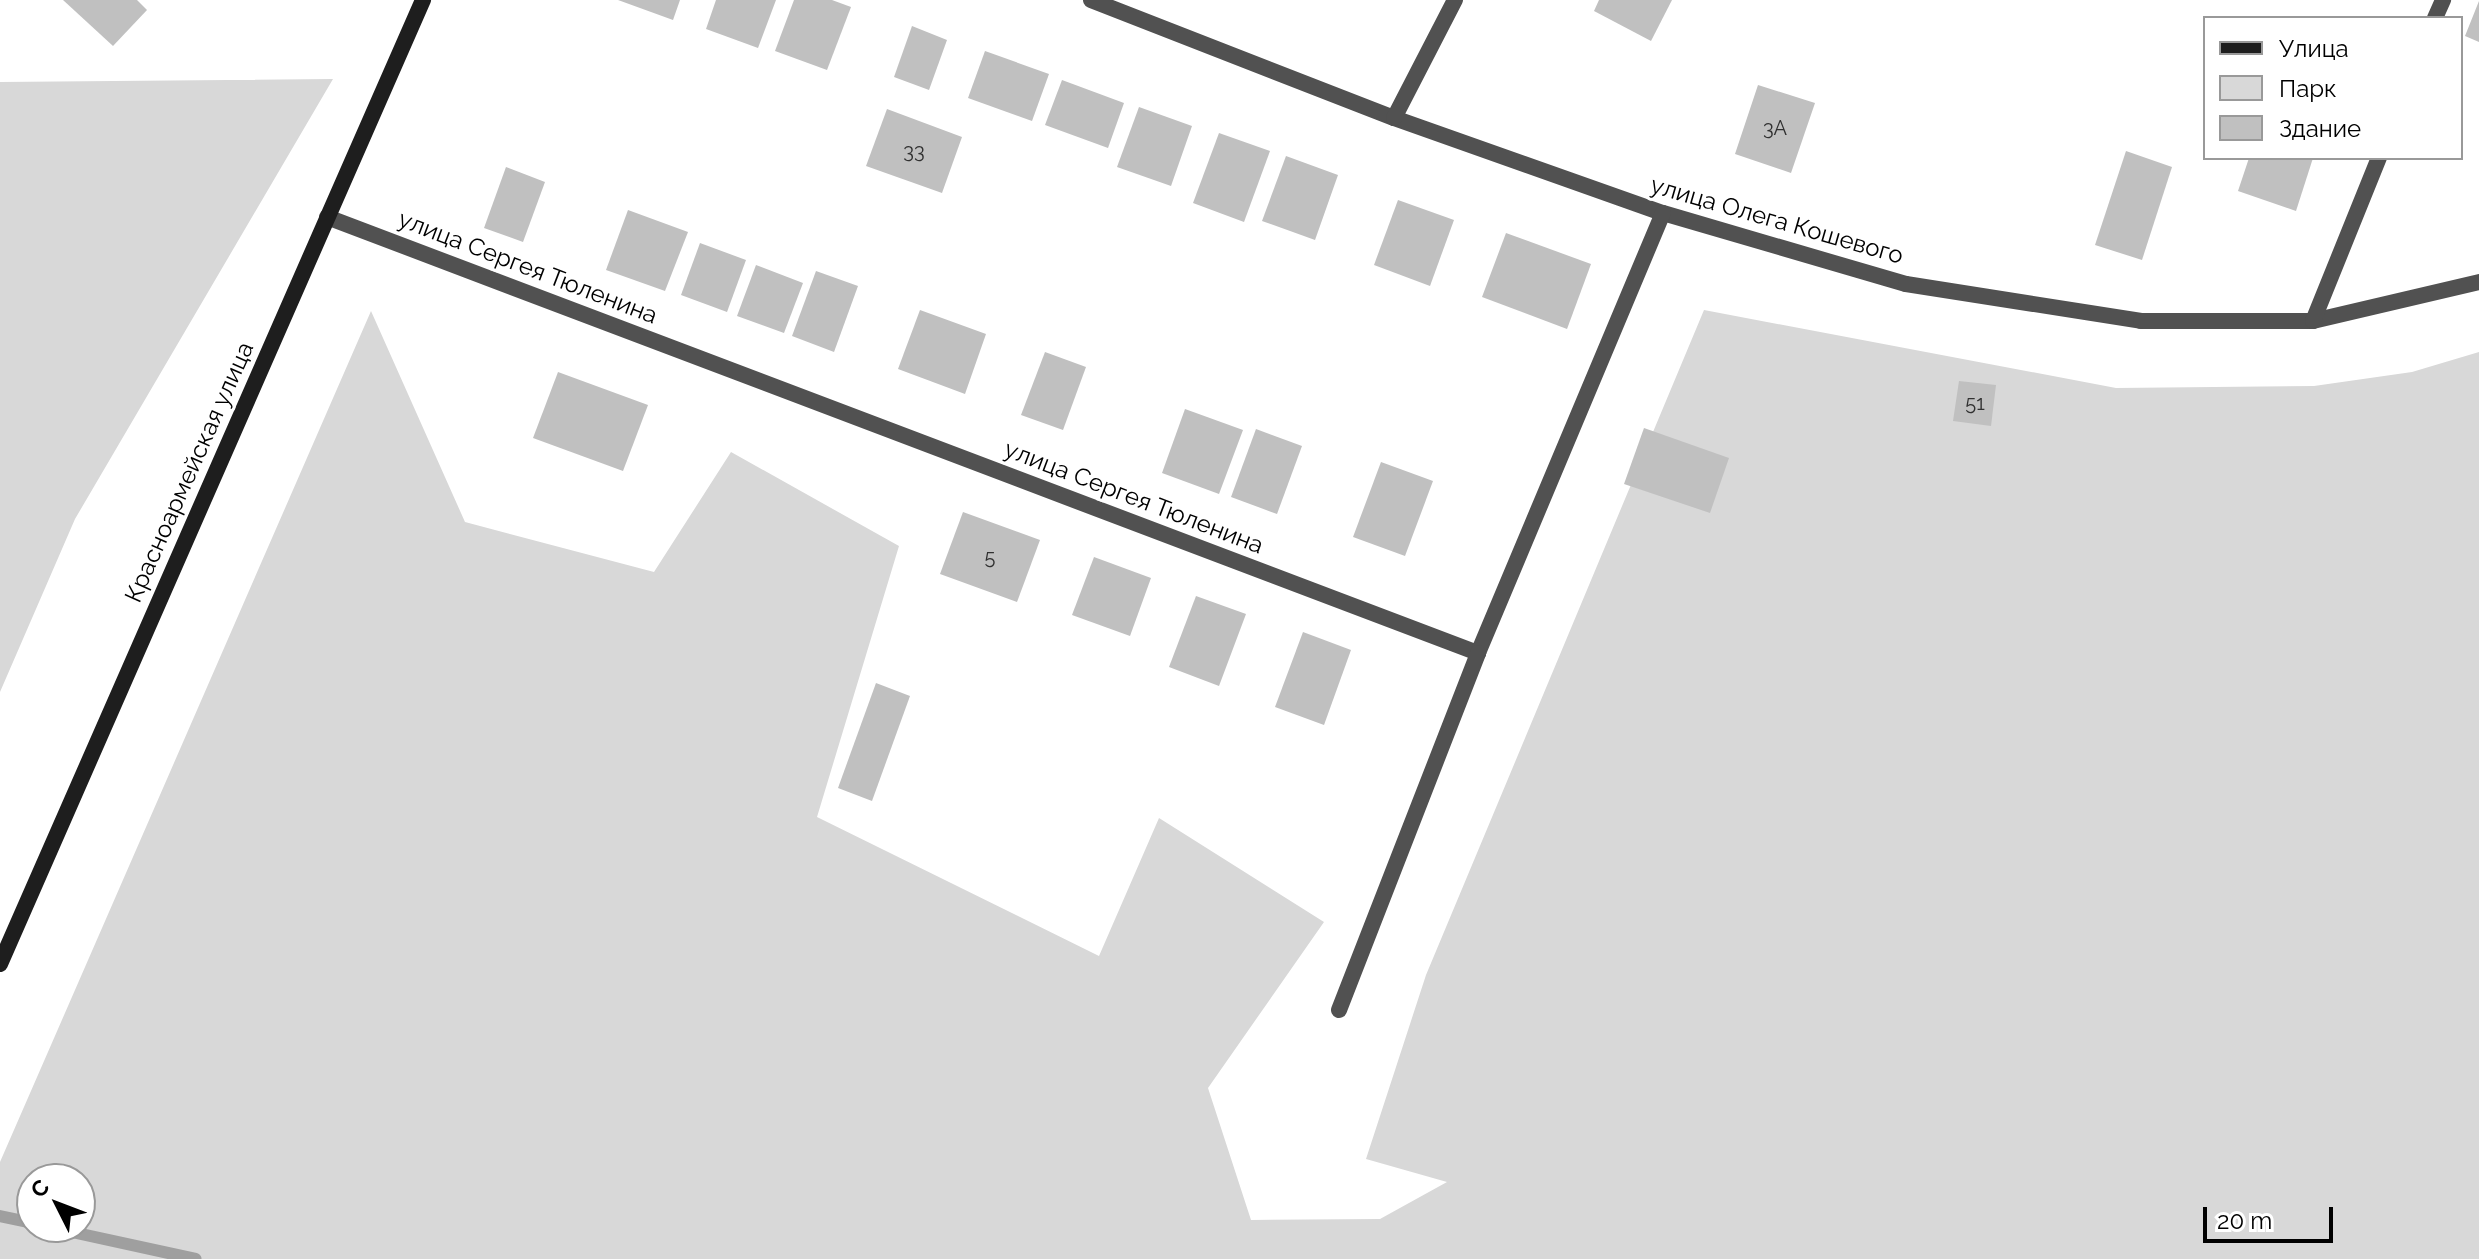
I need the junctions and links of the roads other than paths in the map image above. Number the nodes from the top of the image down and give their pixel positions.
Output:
1 (423, 0) edge
2 (1091, 0) edge
3 (1455, 0) edge
4 (1394, 118) junction
5 (2378, 160) edge
6 (1663, 213) junction
7 (327, 217) junction
8 (2479, 282) edge
9 (2313, 321) junction
10 (1478, 653) junction
11 (0, 964) edge
12 (1339, 1010) dead end

1 - 7 street, Красноармейская улица
2 - 4 street, улица Олега Кошевого
3 - 4 street
4 - 6 street, улица Олега Кошевого
5 - 9 street
6 - 9 street, улица Олега Кошевого
6 - 10 street
7 - 10 street, улица Сергея Тюленина
7 - 11 street, Красноармейская улица
8 - 9 street, улица Олега Кошевого
10 - 12 street

